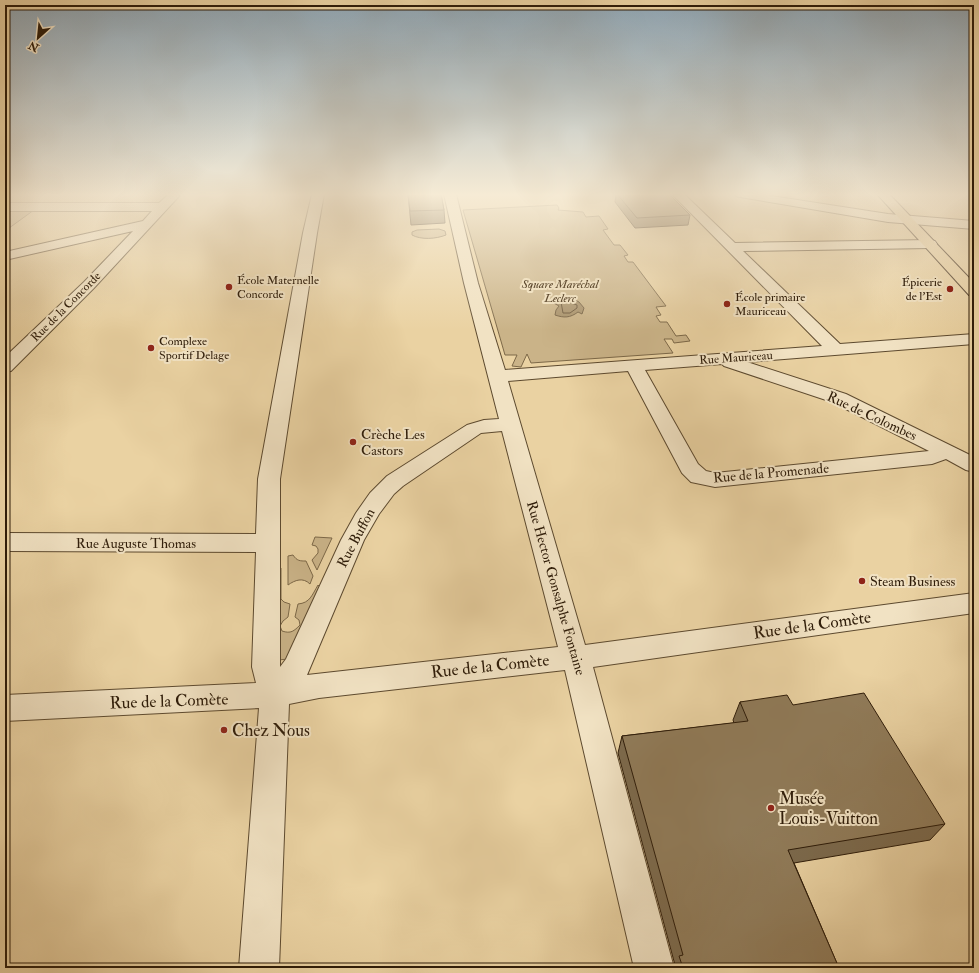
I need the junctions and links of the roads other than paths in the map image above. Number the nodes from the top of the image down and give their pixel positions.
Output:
1 (78, 239) edge
2 (131, 239) edge
3 (309, 239) edge
4 (461, 239) edge
5 (724, 239) edge
6 (926, 239) edge
7 (930, 244) junction
8 (732, 247) junction
9 (5, 256) edge
10 (974, 292) edge
11 (974, 339) edge
12 (836, 349) junction
13 (722, 359) junction
14 (7, 362) edge
15 (634, 366) junction
16 (498, 376) junction
17 (510, 424) junction
18 (947, 452) junction
19 (974, 465) edge
20 (5, 542) edge
21 (267, 543) junction
22 (974, 603) edge
23 (576, 657) junction
24 (275, 694) junction
25 (5, 708) edge
26 (259, 968) edge
27 (654, 968) edge

1 - 9 street
2 - 14 street, Rue de la Concorde
3 - 21 street
4 - 16 street, Rue Hector Gonsalphe Fontaine
5 - 8 street
6 - 7 main road
7 - 8 street
7 - 10 main road
8 - 12 street
11 - 12 street, Rue Mauriceau
12 - 13 street, Rue Mauriceau
13 - 15 street, Rue Mauriceau
13 - 18 street, Rue de Colombes
15 - 16 street, Rue Mauriceau
15 - 18 street, Rue de la Promenade
16 - 17 street, Rue Hector Gonsalphe Fontaine
17 - 23 street, Rue Hector Gonsalphe Fontaine
17 - 24 street, Rue Buffon
18 - 19 street, Rue de Colombes
20 - 21 street, Rue Auguste Thomas
21 - 24 street
22 - 23 street, Rue de la Comète
23 - 24 street, Rue de la Comète
23 - 27 street, Rue Hector Gonsalphe Fontaine
24 - 25 street, Rue de la Comète
24 - 26 street

